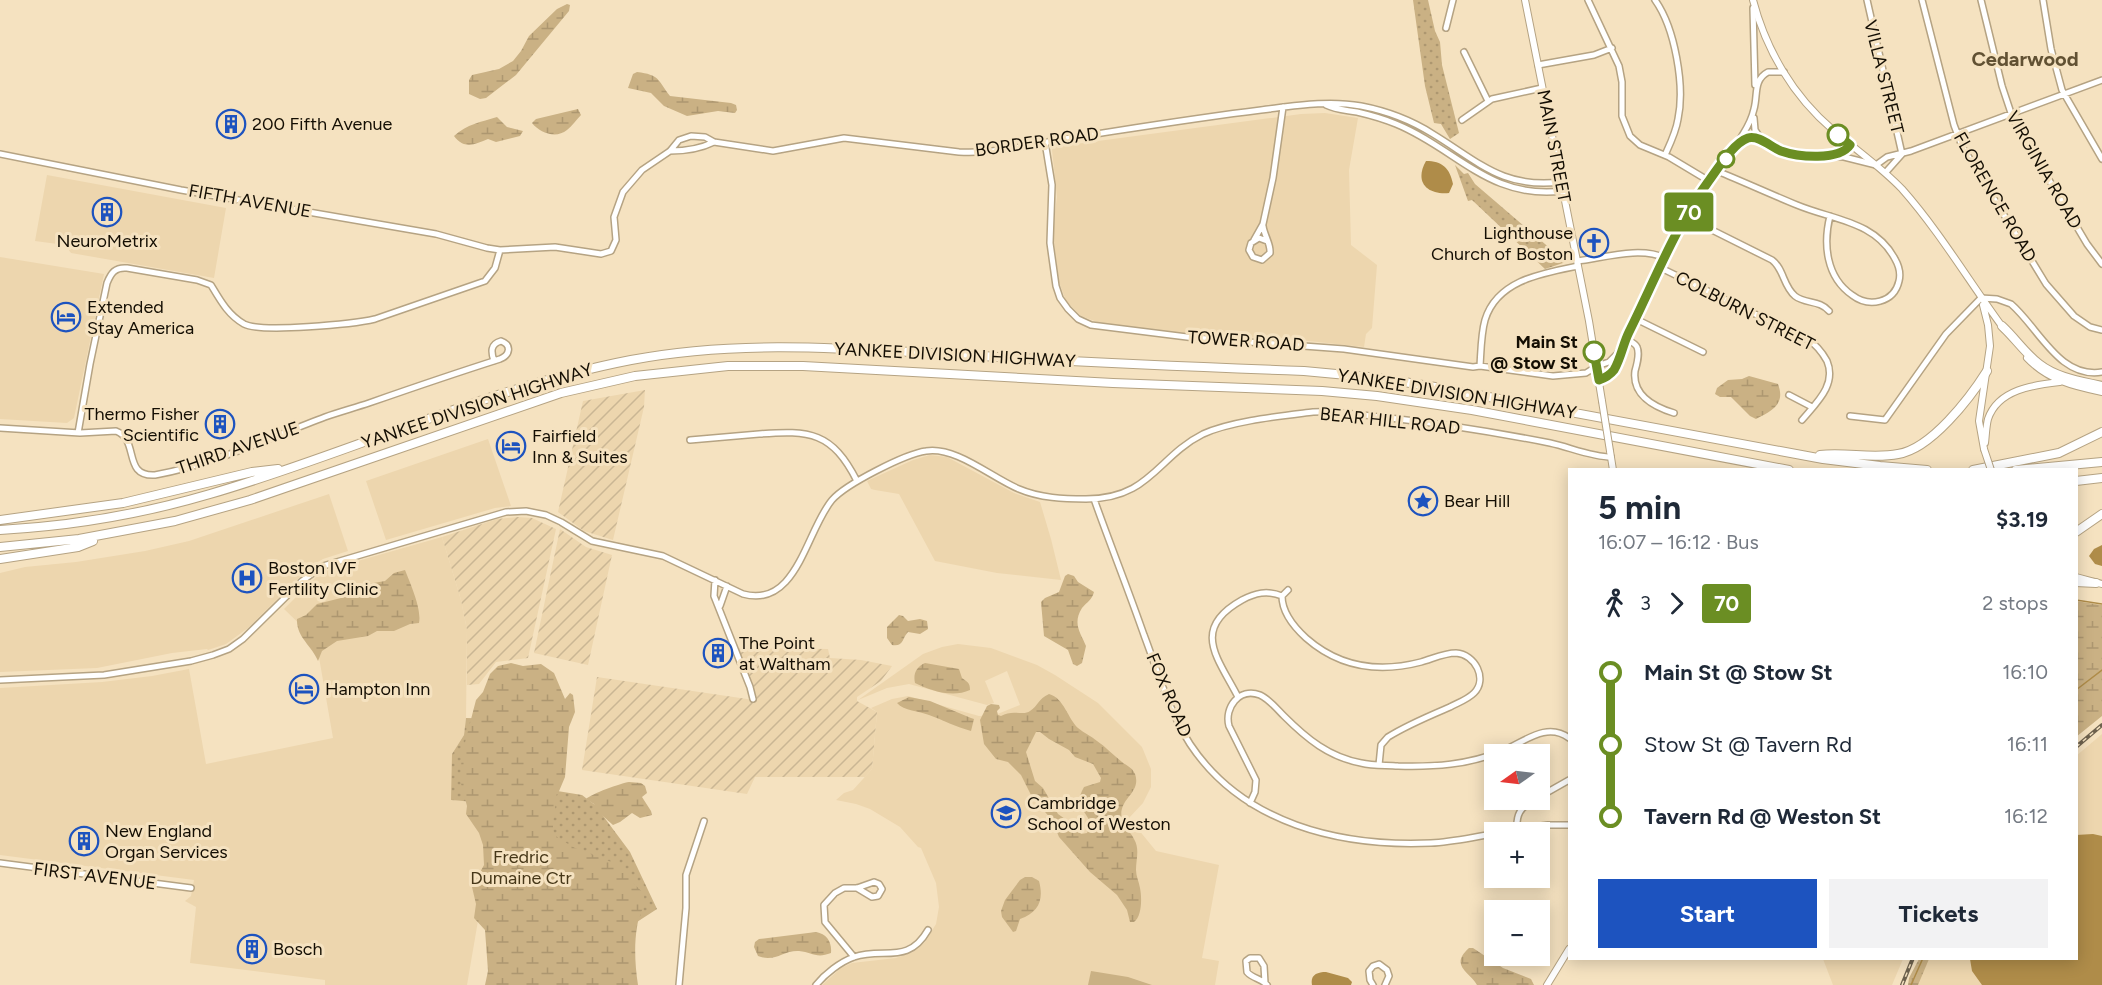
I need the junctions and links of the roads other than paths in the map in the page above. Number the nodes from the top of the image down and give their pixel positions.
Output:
1 (1453, 0) edge
2 (1525, 0) edge
3 (1588, 0) edge
4 (1655, 0) edge
5 (1753, 0) edge
6 (1922, 0) edge
7 (1981, 0) edge
8 (2043, 0) edge
9 (1865, 1) edge
10 (1446, 28) dead end
11 (1612, 48) junction
12 (1464, 52) dead end
13 (1538, 65) junction
14 (1784, 72) junction
15 (2102, 80) edge
16 (1542, 88) junction
17 (1756, 93) junction
18 (2064, 94) junction
19 (1488, 101) junction
20 (1755, 104) junction
21 (1326, 105) junction
22 (1283, 107) junction
23 (2010, 114) junction
24 (1462, 120) dead end
25 (1957, 134) junction
26 (1763, 141) junction
27 (714, 142) junction
28 (1045, 142) junction
29 (1737, 145) junction
30 (1850, 145) junction
31 (670, 151) junction
32 (0, 154) edge
33 (1902, 154) junction
34 (1665, 155) junction
35 (1829, 156) junction
36 (2102, 159) edge
37 (1876, 165) junction
38 (1717, 171) junction
39 (1886, 172) junction
40 (1709, 181) junction
41 (1561, 182) junction
42 (1563, 191) junction
43 (1830, 216) junction
44 (1686, 218) junction
45 (1263, 224) junction
46 (1254, 240) junction
47 (1267, 241) junction
48 (500, 250) junction
49 (1665, 258) junction
50 (1577, 263) junction
51 (2102, 264) edge
52 (1660, 268) junction
53 (1981, 298) junction
54 (1829, 311) dead end
55 (1636, 319) junction
56 (2002, 326) junction
57 (2102, 330) edge
58 (1626, 339) junction
59 (1703, 352) dead end
60 (494, 361) dead end
61 (1479, 366) junction
62 (1597, 366) junction
63 (1987, 372) junction
64 (2102, 372) edge
65 (1599, 380) junction
66 (2063, 382) junction
67 (2102, 386) edge
68 (2102, 392) edge
69 (1789, 395) dead end
70 (1812, 407) junction
71 (1674, 412) dead end
72 (1850, 416) dead end
73 (1802, 420) dead end
74 (0, 428) edge
75 (2102, 432) edge
76 (78, 433) junction
77 (690, 440) dead end
78 (1984, 449) junction
79 (1611, 454) junction
80 (1809, 456) junction
81 (2102, 462) edge
82 (294, 467) junction
83 (1613, 468) edge
84 (1778, 468) edge
85 (1905, 468) edge
86 (1981, 468) edge
87 (1990, 468) edge
88 (2038, 468) edge
89 (2102, 478) edge
90 (857, 481) junction
91 (2078, 482) edge
92 (1094, 499) junction
93 (2102, 514) edge
94 (0, 517) edge
95 (0, 530) edge
96 (2078, 531) edge
97 (110, 535) junction
98 (0, 547) edge
99 (0, 559) edge
100 (2078, 579) edge
101 (715, 580) junction
102 (2099, 584) edge
103 (727, 586) junction
104 (1288, 590) dead end
105 (1282, 596) junction
106 (720, 611) junction
107 (0, 680) edge
108 (1238, 697) junction
109 (753, 699) dead end
110 (1568, 737) edge
111 (1379, 765) junction
112 (1568, 781) edge
113 (1550, 791) edge
114 (1250, 803) junction
115 (704, 820) dead end
116 (1550, 825) edge
117 (1568, 825) edge
118 (1484, 835) edge
119 (0, 863) edge
120 (191, 888) dead end
121 (858, 888) dead end
122 (928, 930) dead end
123 (1568, 950) edge
124 (854, 957) junction
125 (1266, 984) edge
126 (679, 985) edge
127 (816, 985) edge
128 (1373, 985) edge
129 (1385, 985) edge
130 (1547, 985) edge

1 - 10 street
2 - 13 main road, MAIN STREET
3 - 11 street
4 - 34 street
5 - 14 main road
5 - 17 street
6 - 25 street, FLORENCE ROAD
7 - 23 street, VIRGINIA ROAD
8 - 18 street
9 - 33 street, VILLA STREET
11 - 13 street
11 - 34 street
12 - 19 street
13 - 16 main road, MAIN STREET
14 - 17 street
14 - 30 main road
15 - 18 street
16 - 19 street
16 - 41 main road, MAIN STREET
17 - 20 street
18 - 23 street
18 - 36 street
19 - 24 street
20 - 26 street
20 - 29 street
21 - 22 street, BORDER ROAD
21 - 41 street, BORDER ROAD
21 - 42 street, BORDER ROAD
22 - 28 street, BORDER ROAD
22 - 45 street
23 - 25 street
23 - 51 street, VIRGINIA ROAD
25 - 33 street
25 - 57 street, FLORENCE ROAD
26 - 29 street
26 - 35 street
27 - 28 street, BORDER ROAD
27 - 31 street, BORDER ROAD
27 - 31 street, BORDER ROAD
28 - 61 street, TOWER ROAD
29 - 38 street
30 - 35 street
30 - 37 main road
31 - 48 street, BORDER ROAD
32 - 48 street, FIFTH AVENUE
33 - 37 street
33 - 39 street
34 - 40 street
35 - 37 street
37 - 39 main road
38 - 40 street
38 - 43 street
39 - 53 main road
40 - 44 street
41 - 42 main road, MAIN STREET
42 - 50 main road, MAIN STREET
43 - 43 street
44 - 49 street
44 - 54 street
45 - 46 street
45 - 47 street
46 - 47 street
46 - 47 street
48 - 76 street
49 - 50 street
49 - 52 street
50 - 61 street
50 - 62 main road, MAIN STREET
52 - 55 street
52 - 70 street, COLBURN STREET
53 - 56 main road
53 - 63 main road
53 - 64 street
53 - 72 street
55 - 58 street
55 - 59 street
56 - 66 main road
56 - 67 highway
58 - 62 street, TOWER ROAD
58 - 65 street
58 - 71 street
60 - 76 street, THIRD AVENUE
61 - 62 street, TOWER ROAD
62 - 65 main road, MAIN STREET
63 - 78 main road
63 - 80 highway
65 - 79 main road, MAIN STREET, bridge
66 - 68 main road
66 - 78 main road
69 - 70 street
70 - 73 street, COLBURN STREET
74 - 76 street, THIRD AVENUE
75 - 86 highway
77 - 90 street
78 - 87 main road, bridge
79 - 83 main road, MAIN STREET
79 - 92 street, BEAR HILL ROAD
80 - 82 highway, YANKEE DIVISION HIGHWAY
80 - 85 highway, YANKEE DIVISION HIGHWAY
81 - 88 highway
82 - 94 highway
82 - 95 highway, YANKEE DIVISION HIGHWAY
84 - 97 highway, YANKEE DIVISION HIGHWAY
89 - 91 highway
90 - 92 street, BEAR HILL ROAD
90 - 103 street, BEAR HILL ROAD
92 - 114 street, FOX ROAD
93 - 96 highway
97 - 98 highway, YANKEE DIVISION HIGHWAY
97 - 99 highway
100 - 102 highway
101 - 103 street, BEAR HILL ROAD
101 - 106 street
101 - 107 street, BEAR HILL ROAD
103 - 106 street
104 - 105 street
105 - 108 street
105 - 111 street
106 - 109 street
108 - 111 street
108 - 114 street
110 - 111 street
112 - 113 street
114 - 118 street, FOX ROAD
115 - 126 street
116 - 117 street
119 - 120 street, FIRST AVENUE
121 - 124 street
122 - 124 street
123 - 130 main road
124 - 127 street
125 - 125 street
128 - 129 street

